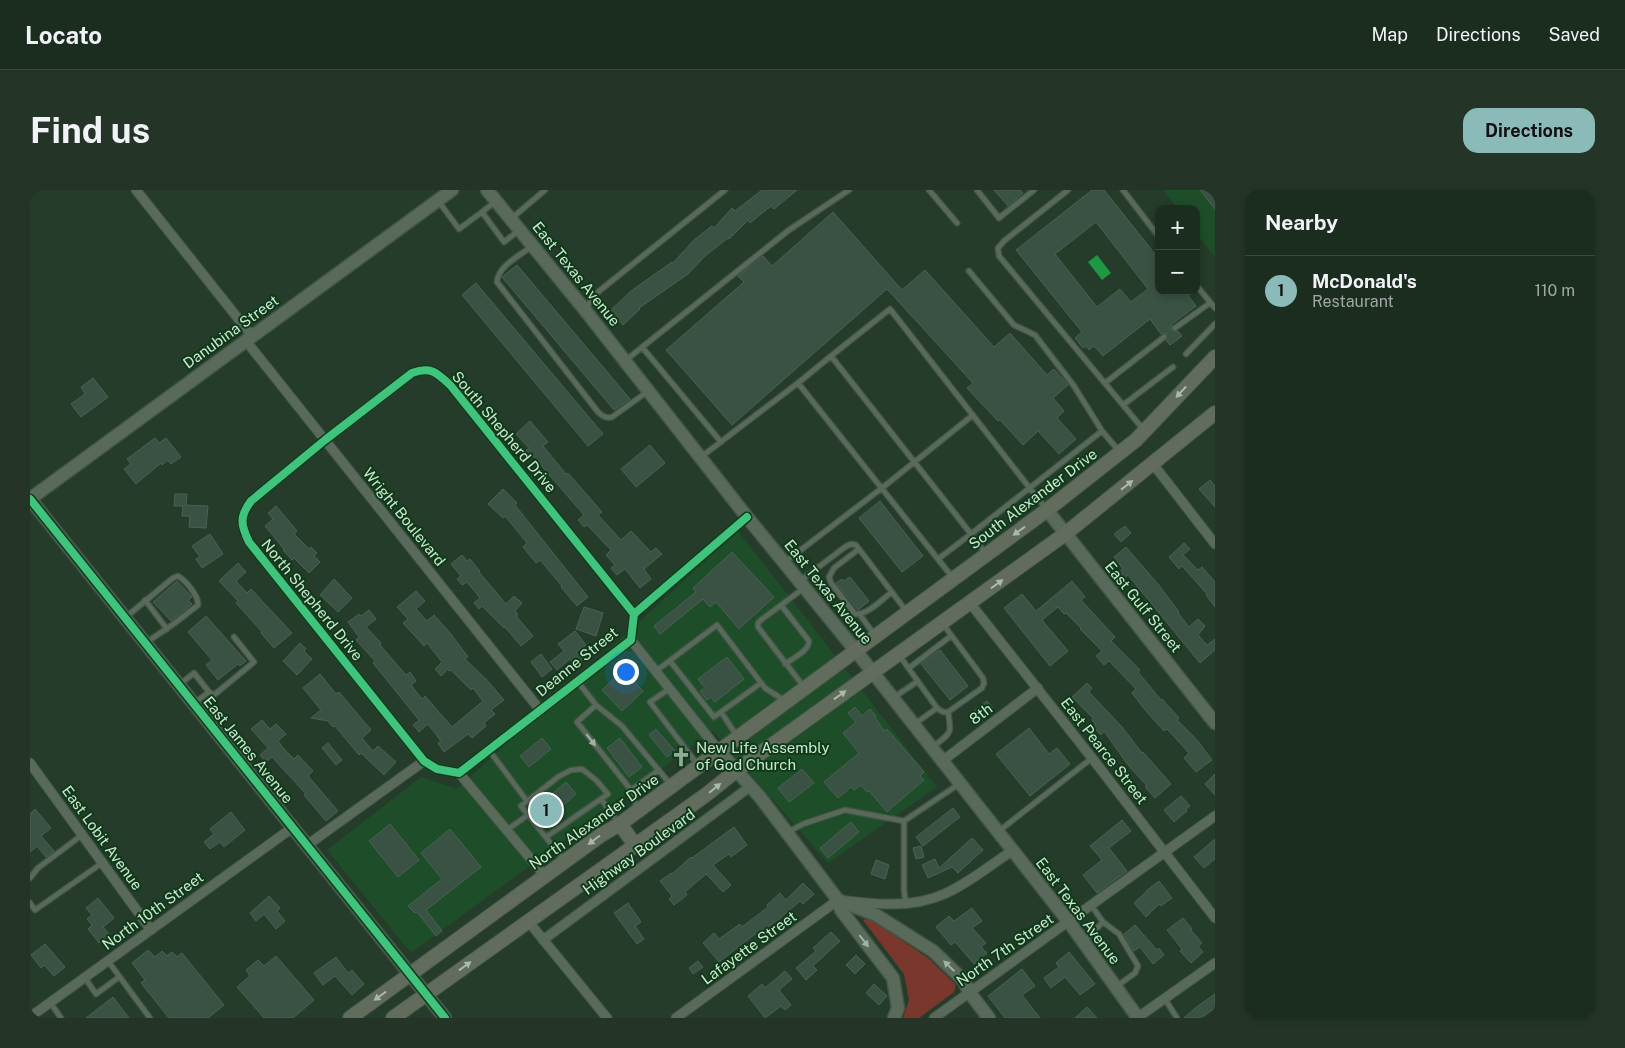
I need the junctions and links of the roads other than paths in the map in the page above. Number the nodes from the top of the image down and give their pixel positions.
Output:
1 (136, 190) edge
2 (452, 190) edge
3 (487, 190) edge
4 (546, 190) edge
5 (725, 190) edge
6 (849, 190) edge
7 (929, 190) edge
8 (977, 190) edge
9 (1034, 190) edge
10 (1068, 190) edge
11 (1123, 190) edge
12 (438, 200) junction
13 (496, 201) junction
14 (482, 212) junction
15 (511, 219) junction
16 (957, 223) dead end
17 (520, 230) junction
18 (1155, 231) edge
19 (533, 246) junction
20 (969, 271) dead end
21 (1200, 290) edge
22 (1210, 303) junction
23 (1215, 308) edge
24 (585, 310) junction
25 (1215, 324) edge
26 (1175, 328) dead end
27 (1164, 337) dead end
28 (249, 339) junction
29 (642, 347) junction
30 (1186, 354) dead end
31 (831, 356) junction
32 (625, 361) junction
33 (1213, 362) edge
34 (1172, 367) dead end
35 (798, 382) junction
36 (1105, 383) junction
37 (648, 391) junction
38 (1123, 405) junction
39 (1215, 413) edge
40 (973, 415) junction
41 (1102, 431) junction
42 (1144, 431) junction
43 (325, 440) junction
44 (720, 442) junction
45 (1120, 452) junction
46 (700, 458) junction
47 (914, 462) junction
48 (1153, 464) junction
49 (882, 488) junction
50 (1030, 488) junction
51 (30, 499) edge
52 (1047, 510) junction
53 (746, 517) junction
54 (971, 534) junction
55 (1065, 534) junction
56 (1215, 544) edge
57 (859, 549) junction
58 (987, 555) junction
59 (938, 560) junction
60 (784, 563) junction
61 (954, 579) junction
62 (801, 585) junction
63 (892, 592) junction
64 (145, 600) junction
65 (970, 603) junction
66 (781, 605) junction
67 (908, 613) junction
68 (634, 614) junction
69 (860, 615) junction
70 (125, 618) junction
71 (942, 623) junction
72 (168, 629) junction
73 (876, 636) junction
74 (951, 636) junction
75 (234, 637) dead end
76 (630, 640) junction
77 (145, 643) junction
78 (856, 652) junction
79 (899, 654) junction
80 (670, 661) junction
81 (785, 664) junction
82 (908, 668) junction
83 (656, 671) junction
84 (872, 673) junction
85 (577, 681) junction
86 (918, 681) junction
87 (761, 683) junction
88 (178, 685) junction
89 (804, 688) junction
90 (1038, 688) junction
91 (670, 689) junction
92 (208, 692) junction
93 (892, 699) junction
94 (786, 702) junction
95 (193, 704) junction
96 (596, 705) junction
97 (937, 708) junction
98 (540, 710) junction
99 (721, 712) junction
100 (948, 712) junction
101 (1215, 723) edge
102 (913, 725) junction
103 (738, 738) junction
104 (931, 748) junction
105 (489, 750) junction
106 (719, 751) junction
107 (1092, 758) junction
108 (424, 761) junction
109 (941, 762) junction
110 (30, 763) edge
111 (699, 766) junction
112 (659, 770) junction
113 (737, 770) junction
114 (459, 773) junction
115 (959, 784) junction
116 (672, 786) junction
117 (751, 786) junction
118 (631, 790) junction
119 (601, 799) junction
120 (527, 801) junction
121 (638, 810) junction
122 (528, 814) junction
123 (1215, 816) edge
124 (904, 821) junction
125 (620, 824) junction
126 (292, 828) junction
127 (507, 830) junction
128 (787, 832) junction
129 (998, 832) junction
130 (82, 835) junction
131 (546, 837) junction
132 (635, 845) junction
133 (306, 846) junction
134 (1012, 851) junction
135 (1165, 851) junction
136 (565, 862) junction
137 (102, 863) junction
138 (545, 876) junction
139 (30, 878) edge
140 (838, 900) junction
141 (30, 903) edge
142 (907, 904) junction
143 (1091, 905) junction
144 (1215, 918) edge
145 (528, 921) junction
146 (1069, 922) junction
147 (1103, 922) junction
148 (151, 930) junction
149 (543, 940) junction
150 (1083, 942) junction
151 (108, 961) junction
152 (1215, 963) edge
153 (409, 974) junction
154 (119, 977) junction
155 (84, 978) junction
156 (1116, 987) junction
157 (969, 992) junction
158 (426, 994) junction
159 (1165, 999) junction
160 (50, 1002) junction
161 (30, 1017) edge
162 (61, 1018) edge
163 (150, 1018) edge
164 (350, 1018) edge
165 (393, 1018) edge
166 (445, 1018) edge
167 (607, 1018) edge
168 (676, 1018) edge
169 (894, 1018) edge
170 (934, 1018) edge
171 (989, 1018) edge
172 (1138, 1018) edge
173 (1177, 1018) edge

1 - 28 street, Wright Boulevard
2 - 12 street, Danubina Street
3 - 13 street, East Texas Avenue
4 - 15 lane
5 - 24 lane
6 - 29 lane
7 - 16 lane
8 - 9 lane
10 - 36 lane
11 - 18 lane
12 - 14 lane
12 - 28 street, Danubina Street
13 - 14 lane
13 - 15 street, East Texas Avenue
14 - 17 lane
15 - 17 street, East Texas Avenue
17 - 19 street, East Texas Avenue
19 - 24 street, East Texas Avenue
19 - 37 lane
20 - 41 lane
21 - 22 lane
22 - 23 lane
22 - 26 lane
24 - 32 street, East Texas Avenue
25 - 30 lane
27 - 36 lane
28 - 43 street, Wright Boulevard
28 - 51 street, Danubina Street
29 - 32 lane
29 - 44 lane
31 - 35 lane
31 - 40 lane
31 - 47 lane
32 - 37 street, East Texas Avenue
33 -> 42 main road, South Alexander Drive
34 - 38 lane
35 - 44 lane
35 - 49 lane
36 - 38 lane
37 - 46 street, East Texas Avenue
38 - 42 lane
39 - 48 main road
40 - 47 lane
40 - 50 lane
41 - 45 lane
41 - 50 lane
42 - 45 main road, South Alexander Drive
43 - 68 street, South Shepherd Drive
43 - 98 street, Wright Boulevard
43 - 108 street, North Shepherd Drive
44 - 46 lane
45 - 52 main road, South Alexander Drive
46 - 53 street, East Texas Avenue
47 - 49 lane
47 - 54 lane
55 -> 48 main road
48 - 56 street
49 - 59 lane
49 - 60 lane
50 - 52 lane
50 - 54 lane
51 - 70 street, East James Avenue
52 - 55 street, East Gulf Street
52 -> 58 main road, South Alexander Drive
53 - 60 street, East Texas Avenue
53 - 68 street
54 - 58 lane
54 - 59 lane
65 -> 55 main road
55 - 101 street, East Gulf Street
57 - 62 lane
57 - 63 lane
57 - 69 lane
58 - 61 main road, South Alexander Drive
59 - 61 lane
60 - 62 street, East Texas Avenue
61 - 67 main road, South Alexander Drive
62 - 66 lane
62 - 78 street, East Texas Avenue
63 - 67 lane
63 - 69 lane
64 - 70 lane
64 - 72 lane
64 - 72 lane
65 - 71 main road
65 - 90 street, East Pearce Street
66 - 81 lane
66 - 81 lane
67 - 73 main road, South Alexander Drive
68 - 76 street, Deanne Street
69 - 73 lane
70 - 77 street, East James Avenue
71 - 74 lane
71 - 79 main road
72 - 77 lane
73 - 78 main road, South Alexander Drive
74 - 82 lane
74 - 100 lane
75 - 92 lane
76 - 83 street
76 - 85 street, Deanne Street
77 - 88 street, East James Avenue
78 - 84 street, East Texas Avenue
78 - 89 main road, North Alexander Drive
79 - 82 lane
79 - 84 main road
80 - 83 lane
80 - 87 lane
80 - 99 lane
81 - 89 lane
82 - 86 lane
83 - 91 street
84 - 93 street, East Texas Avenue
113 -> 84 main road
85 - 96 lane
85 - 98 street, Deanne Street
86 - 93 lane
86 - 97 lane
87 - 94 lane
87 - 99 lane
88 - 92 lane
88 - 95 street, East James Avenue
89 - 94 main road, North Alexander Drive
90 - 107 street, East Pearce Street
90 - 109 street, 8th
91 - 106 street
91 - 111 lane
92 - 95 lane
93 - 102 street, East Texas Avenue
94 - 103 main road, North Alexander Drive
95 - 126 street, East James Avenue
96 - 112 lane
96 -> 118 lane
97 - 100 lane
97 - 102 lane
98 - 105 street, Deanne Street
99 - 103 lane
100 - 104 lane
102 - 104 street, East Texas Avenue
103 - 106 main road, North Alexander Drive
104 - 109 street, East Texas Avenue
105 - 114 street, Deanne Street
105 - 120 lane
106 - 111 main road, North Alexander Drive
106 - 113 street
107 - 129 lane
107 - 135 street, East Pearce Street
108 - 114 street
108 - 133 street
109 - 115 street, East Texas Avenue
110 - 130 street, East Lobit Avenue
111 - 116 main road, North Alexander Drive
112 - 116 lane
112 - 118 lane
113 - 117 street
132 -> 113 main road
114 - 127 street
115 - 124 lane
115 - 129 street, East Texas Avenue
116 - 121 main road, North Alexander Drive
117 - 128 street
117 - 149 street, Highway Boulevard
118 - 121 lane
119 - 120 lane
119 - 125 lane
119 - 131 lane
120 - 122 lane
121 - 125 main road, North Alexander Drive
122 - 127 lane
122 - 131 lane
123 - 135 street, North 7th Street
124 - 128 lane
124 - 142 lane
125 - 132 main road
125 -> 136 main road, North Alexander Drive
126 - 133 street, East James Avenue
126 - 148 street, North 10th Street
127 - 138 street
128 - 140 street
129 - 134 street, East Texas Avenue
130 - 137 street, East Lobit Avenue
130 - 139 lane
131 - 136 lane
132 - 145 main road
133 - 153 street, East James Avenue
134 - 142 street
134 - 146 street, East Texas Avenue
135 - 143 street, North 7th Street
135 - 144 street, East Pearce Street
136 - 138 main road, North Alexander Drive
137 - 141 lane
137 - 148 street, East Lobit Avenue
138 - 153 main road, North Alexander Drive
140 - 142 street
157 -> 140 street
140 - 168 street, Lafayette Street
140 -> 169 street
143 - 146 street, North 7th Street
143 - 147 lane
145 - 149 street
158 -> 145 main road
146 - 150 street, East Texas Avenue
146 - 157 street, North 7th Street
147 - 150 lane
147 - 156 lane
148 - 151 street, North 10th Street
149 - 167 street
150 - 156 street, East Texas Avenue
151 - 154 lane
151 - 155 street, North 10th Street
152 - 159 street
153 - 158 street, East James Avenue
153 -> 164 main road, North Alexander Drive
154 - 155 lane
154 - 163 lane
155 - 160 street, North 10th Street
156 - 172 street, East Texas Avenue
157 - 170 street, North 7th Street
157 - 171 street
158 - 165 main road
158 - 166 street, East James Avenue
159 - 172 street
159 - 173 lane
160 - 161 street, North 10th Street
160 - 162 lane

